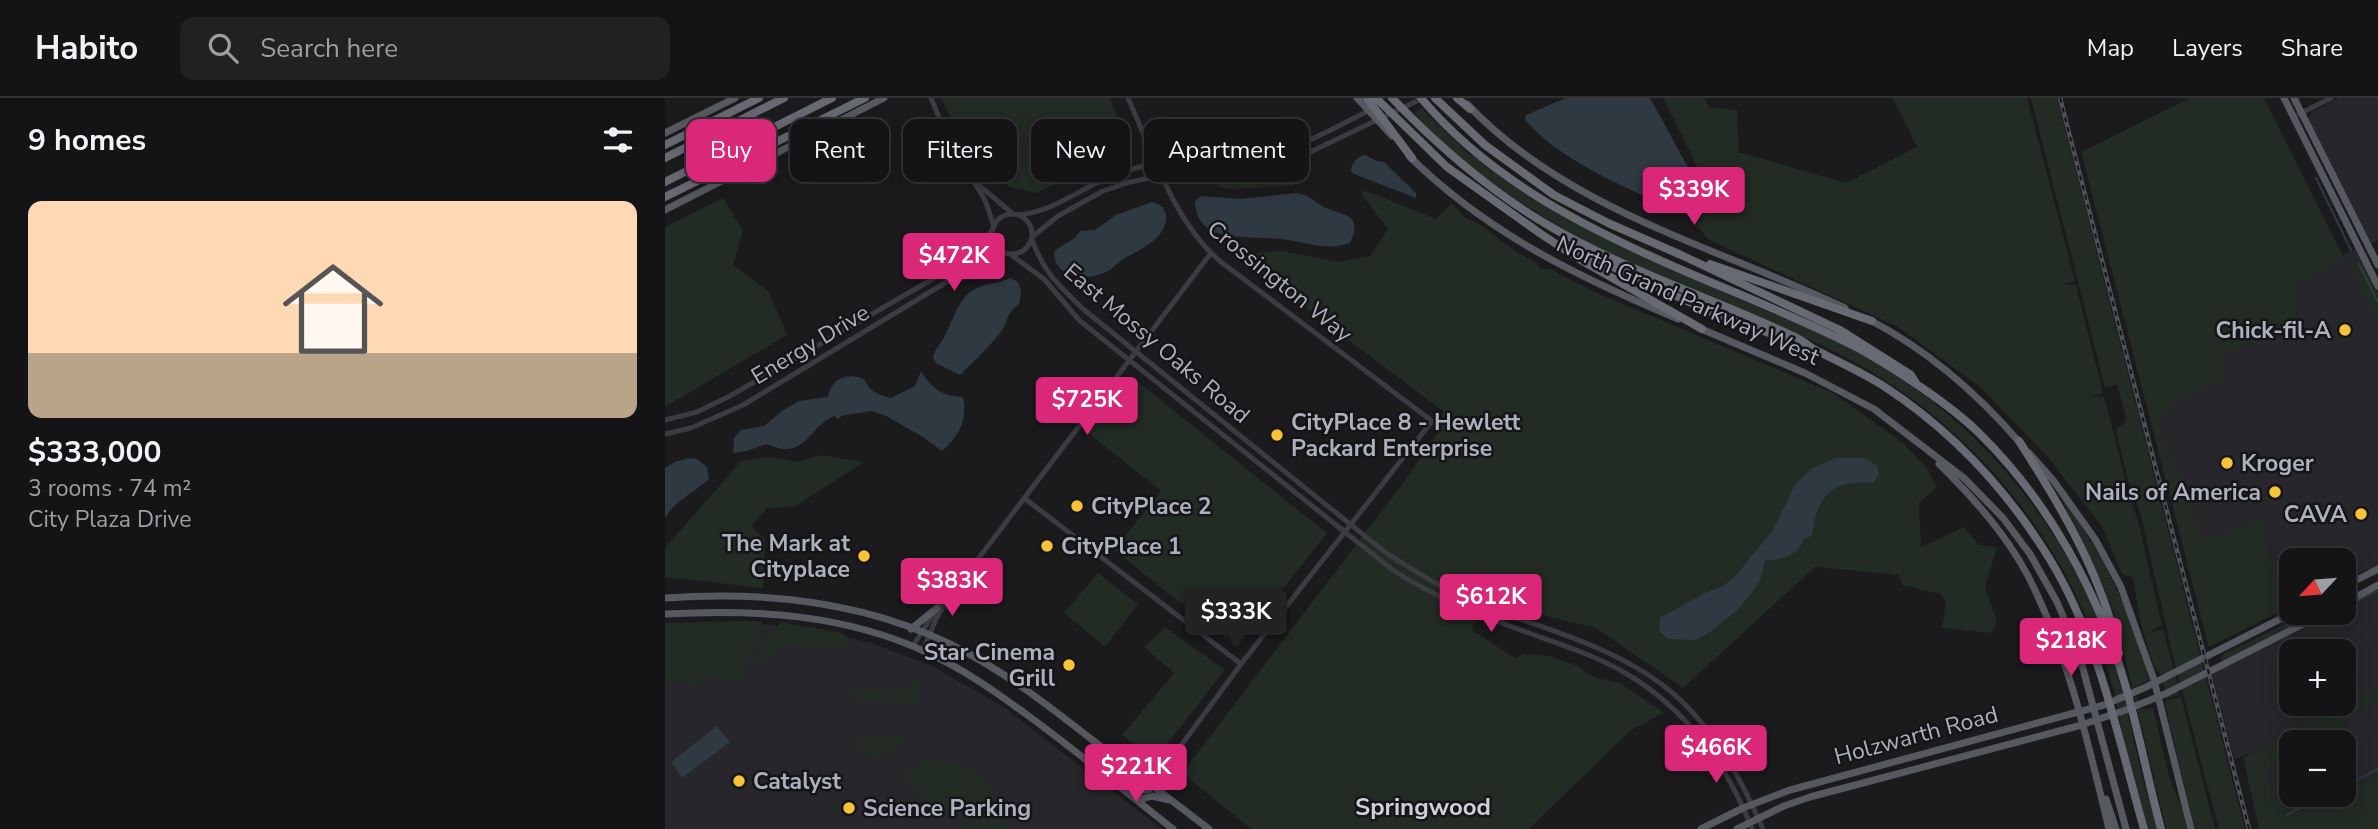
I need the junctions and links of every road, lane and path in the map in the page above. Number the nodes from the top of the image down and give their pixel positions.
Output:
1 (735, 98) edge
2 (759, 98) edge
3 (784, 98) edge
4 (832, 98) edge
5 (865, 98) edge
6 (884, 98) edge
7 (925, 98) edge
8 (931, 98) edge
9 (1128, 98) edge
10 (1357, 98) edge
11 (1394, 98) edge
12 (1422, 98) edge
13 (1435, 98) edge
14 (1459, 98) edge
15 (2284, 98) edge
16 (2294, 98) edge
17 (2331, 98) edge
18 (1370, 101) edge
19 (1470, 108) joint
20 (935, 111) junction
21 (2297, 114) junction
22 (939, 119) edge
23 (1144, 133) edge
24 (665, 134) edge
25 (1309, 139) edge
26 (665, 145) edge
27 (1309, 153) edge
28 (665, 158) edge
29 (1412, 158) joint
30 (1144, 167) edge
31 (1144, 179) edge
32 (665, 182) edge
33 (973, 182) edge
34 (975, 182) edge
35 (1166, 182) edge
36 (665, 197) edge
37 (665, 210) edge
38 (1016, 214) junction
39 (993, 227) junction
40 (1541, 233) junction
41 (1032, 238) junction
42 (2371, 252) junction
43 (1007, 253) junction
44 (1211, 253) junction
45 (2362, 253) junction
46 (1681, 255) junction
47 (2378, 265) edge
48 (2378, 286) edge
49 (1872, 321) junction
50 (1702, 329) junction
51 (1812, 348) junction
52 (1135, 352) junction
53 (1129, 361) junction
54 (1919, 388) junction
55 (1208, 411) junction
56 (1202, 419) junction
57 (665, 420) edge
58 (665, 434) edge
59 (2019, 441) junction
60 (1919, 443) junction
61 (1278, 466) junction
62 (1272, 473) junction
63 (1024, 498) junction
64 (1352, 526) junction
65 (1347, 532) junction
66 (2378, 569) edge
67 (2356, 580) edge
68 (2378, 585) edge
69 (951, 593) junction
70 (1458, 595) junction
71 (2356, 597) edge
72 (665, 598) edge
73 (1453, 604) junction
74 (937, 608) junction
75 (665, 614) edge
76 (2279, 620) edge
77 (2301, 625) edge
78 (911, 629) junction
79 (926, 634) junction
80 (913, 646) junction
81 (923, 650) junction
82 (1241, 664) junction
83 (2158, 681) junction
84 (2125, 684) junction
85 (2161, 695) junction
86 (2097, 707) junction
87 (2101, 719) junction
88 (2088, 746) junction
89 (1120, 787) junction
90 (1150, 787) junction
91 (1142, 799) dead end
92 (1173, 801) junction
93 (1752, 804) junction
94 (1743, 808) junction
95 (1758, 817) junction
96 (1751, 826) edge
97 (1173, 829) edge
98 (1209, 829) edge
99 (1701, 829) edge
100 (1737, 829) edge
101 (1763, 829) edge
102 (2109, 829) edge
103 (2116, 829) edge
104 (2126, 829) edge
105 (2144, 829) edge
106 (2161, 829) edge
107 (2191, 829) edge

1 - 24 main road
2 - 26 highway
3 - 28 highway
4 - 32 highway
5 - 36 highway
6 - 37 main road
7 - 20 street
8 - 20 street
9 - 23 street, Crossington Way
10 - 18 main road
11 - 25 street
11 - 51 highway, North Grand Parkway West
12 - 27 street
12 - 54 highway, North Grand Parkway West
13 - 46 highway
14 - 19 highway
15 - 21 main road
16 - 21 main road
17 - 21 street
18 - 29 highway
18 - 40 highway
19 - 49 main road
20 - 22 street
21 - 42 main road
21 - 45 main road
29 - 50 main road, North Grand Parkway West
30 - 38 street
31 - 41 street
33 - 39 street
34 - 38 street
35 - 44 street, Crossington Way
38 - 39 street
38 - 41 street
39 - 43 street
39 - 57 street, Energy Drive
40 - 50 highway
40 - 51 highway
41 - 43 street
41 - 52 street, East Mossy Oaks Road
42 - 45 main road
42 - 47 main road
43 - 53 street, East Mossy Oaks Road
43 - 58 street, Energy Drive
44 - 52 street
44 - 64 street, Crossington Way
45 - 48 main road
46 - 49 highway
46 - 54 highway
49 - 59 main road
50 - 60 main road, North Grand Parkway West
51 - 105 highway, North Grand Parkway West
52 - 53 street
52 - 55 street, East Mossy Oaks Road
53 - 56 street, East Mossy Oaks Road
53 - 63 street
54 - 84 highway, North Grand Parkway West
55 - 56 street
55 - 61 street, East Mossy Oaks Road
56 - 62 street, East Mossy Oaks Road
59 - 83 main road
59 - 84 highway
60 - 86 main road
60 - 88 main road
61 - 62 street
61 - 64 street, East Mossy Oaks Road
62 - 65 street, East Mossy Oaks Road
63 - 69 street
63 - 82 street
64 - 65 street
64 - 70 street, East Mossy Oaks Road
65 - 73 street, East Mossy Oaks Road
65 - 82 street
66 - 67 main road
68 - 71 main road
69 - 74 street
69 - 79 street
70 - 73 street
70 - 93 street, East Mossy Oaks Road
72 - 78 main road
73 - 94 street, East Mossy Oaks Road
74 - 78 main road
74 - 79 street
75 - 80 main road
76 - 83 main road, Holzwarth Road
77 - 85 main road, Holzwarth Road
78 - 79 main road
79 - 80 street
79 - 81 street
79 - 90 main road
80 - 81 main road
81 - 89 main road
82 - 90 street
83 - 85 main road
83 - 86 main road, Holzwarth Road
84 - 106 highway, North Grand Parkway West
85 - 87 main road, Holzwarth Road
85 - 107 main road
86 - 87 main road
86 - 93 main road, Holzwarth Road
87 - 95 main road, Holzwarth Road
87 - 104 main road
88 - 102 main road
88 - 103 main road
89 - 90 main road
89 - 97 main road
90 - 92 main road
91 - 92 main road
92 - 98 main road
93 - 94 main road, Holzwarth Road
93 - 95 street, East Mossy Oaks Road
94 - 96 street, East Mossy Oaks Road
94 - 99 main road, Holzwarth Road
95 - 96 main road, Holzwarth Road
95 - 101 street, East Mossy Oaks Road
96 - 100 main road, Holzwarth Road

